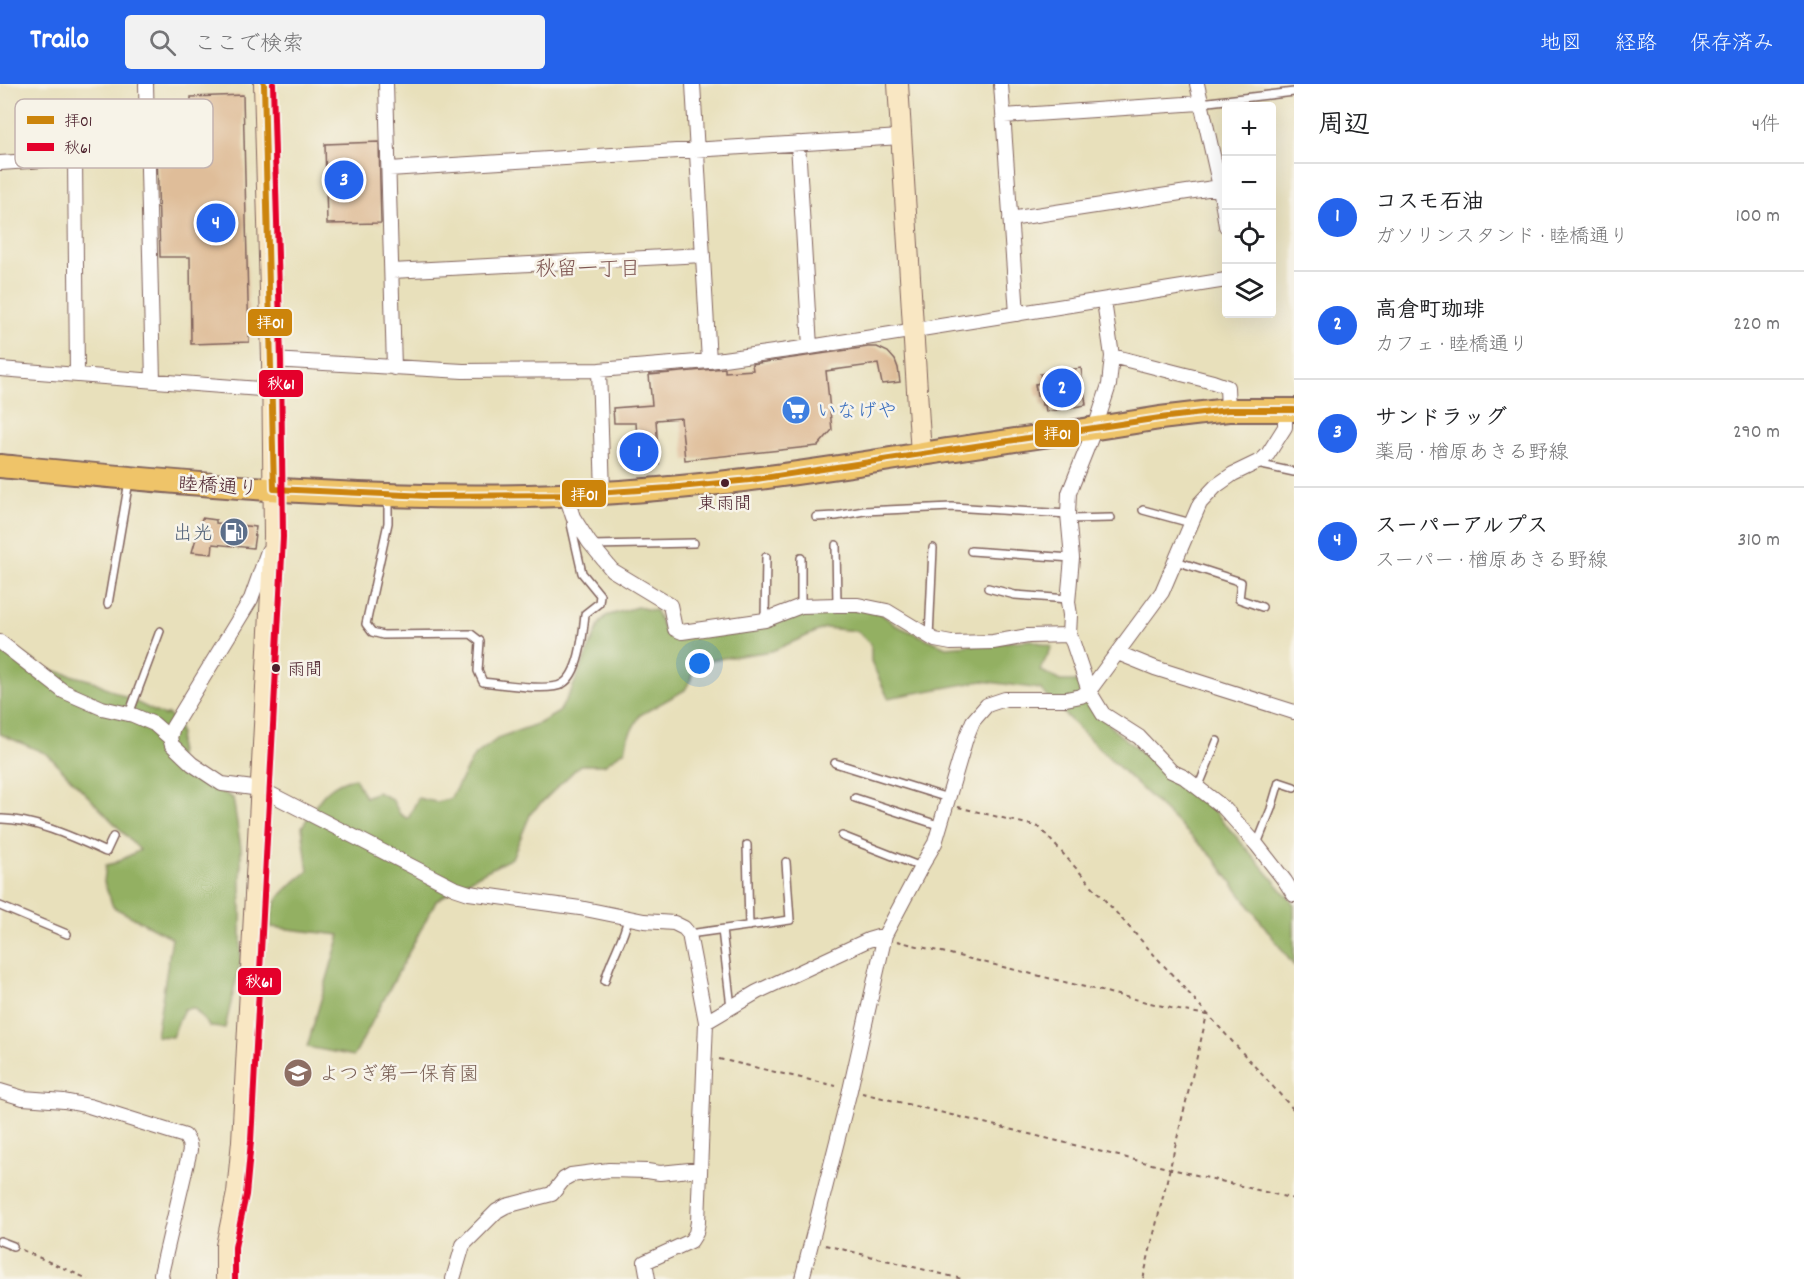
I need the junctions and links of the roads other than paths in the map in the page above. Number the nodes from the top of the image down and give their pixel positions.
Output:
1 (146, 84) edge
2 (264, 84) edge
3 (386, 84) edge
4 (693, 84) edge
5 (898, 84) edge
6 (1001, 84) edge
7 (1197, 84) edge
8 (1294, 92) edge
9 (146, 99) edge
10 (1200, 103) junction
11 (1004, 116) junction
12 (901, 137) junction
13 (798, 143) junction
14 (697, 150) junction
15 (15, 162) edge
16 (0, 163) edge
17 (75, 168) edge
18 (148, 168) edge
19 (389, 169) junction
20 (1220, 187) junction
21 (1224, 210) edge
22 (1010, 219) junction
23 (703, 255) junction
24 (392, 272) junction
25 (1222, 281) edge
26 (1104, 301) junction
27 (1017, 314) junction
28 (913, 330) junction
29 (810, 347) junction
30 (1112, 356) junction
31 (272, 360) junction
32 (710, 361) junction
33 (394, 368) junction
34 (0, 369) edge
35 (598, 370) junction
36 (77, 375) junction
37 (153, 381) junction
38 (273, 390) junction
39 (1228, 410) junction
40 (1289, 410) edge
41 (1095, 428) junction
42 (921, 455) junction
43 (1254, 464) junction
44 (0, 466) edge
45 (1294, 472) edge
46 (130, 478) junction
47 (274, 489) junction
48 (603, 493) junction
49 (388, 495) junction
50 (566, 495) junction
51 (1143, 510) dead end
52 (573, 517) junction
53 (816, 517) dead end
54 (1068, 517) junction
55 (1111, 518) dead end
56 (1191, 523) junction
57 (274, 537) junction
58 (694, 543) dead end
59 (592, 545) junction
60 (836, 545) dead end
61 (933, 548) dead end
62 (971, 551) dead end
63 (766, 557) dead end
64 (801, 558) dead end
65 (1072, 558) junction
66 (1176, 561) junction
67 (988, 588) dead end
68 (1068, 599) junction
69 (108, 604) dead end
70 (837, 605) junction
71 (801, 606) junction
72 (1262, 607) dead end
73 (765, 620) junction
74 (160, 631) dead end
75 (1069, 635) junction
76 (928, 637) junction
77 (0, 642) edge
78 (1118, 653) junction
79 (1089, 691) junction
80 (1294, 712) edge
81 (129, 714) junction
82 (170, 738) junction
83 (1217, 741) dead end
84 (835, 764) dead end
85 (1294, 787) edge
86 (1198, 788) junction
87 (261, 789) junction
88 (855, 798) dead end
89 (948, 801) junction
90 (0, 819) edge
91 (941, 826) junction
92 (842, 836) dead end
93 (113, 837) dead end
94 (747, 845) dead end
95 (1257, 845) junction
96 (786, 862) dead end
97 (921, 867) junction
98 (1294, 895) edge
99 (0, 906) edge
100 (628, 918) junction
101 (749, 926) junction
102 (722, 930) junction
103 (67, 934) dead end
104 (689, 934) junction
105 (885, 935) junction
106 (605, 981) dead end
107 (731, 1007) junction
108 (706, 1022) junction
109 (0, 1091) edge
110 (700, 1169) junction
111 (0, 1241) edge
112 (13, 1246) road end
113 (162, 1279) edge
114 (226, 1279) edge
115 (453, 1279) edge
116 (648, 1279) edge
117 (802, 1279) edge

1 - 9 street
2 - 31 main road
3 - 19 street
4 - 14 street
5 - 12 main road
6 - 11 street
7 - 10 street
8 - 10 lane
10 - 11 street
10 - 20 street
11 - 22 street
12 - 13 street
12 - 28 main road
13 - 14 street
13 - 29 street
14 - 19 street
14 - 23 street
15 - 16 street
17 - 36 street
18 - 37 street
19 - 24 street
20 - 21 street
20 - 22 street
22 - 27 street
23 - 24 street
23 - 32 street
24 - 33 street
25 - 26 street
26 - 27 street
26 - 30 street
27 - 28 street
28 - 29 street
28 - 42 main road
29 - 32 street
30 - 39 street
30 - 41 street
31 - 33 street
31 - 38 main road
32 - 35 street
33 - 35 street
34 - 36 street
35 - 48 street
36 - 37 street
37 - 38 street
38 - 47 main road
39 - 40 main road, 睦橋通り
39 - 41 main road, 睦橋通り
40 - 43 street
41 - 42 main road, 睦橋通り
41 - 54 street
42 - 48 main road, 睦橋通り
43 - 45 lane
43 - 56 street
44 - 46 main road, 睦橋通り
46 - 47 main road, 睦橋通り
46 - 69 lane
47 - 49 main road, 睦橋通り
47 - 57 main road
48 - 50 main road, 睦橋通り
49 - 50 main road, 睦橋通り
49 - 52 lane
50 - 52 street
51 - 56 lane
52 - 59 street
53 - 54 lane
54 - 55 lane
54 - 65 street
56 - 66 street
57 - 82 street
57 - 87 main road
58 - 59 lane
59 - 73 street
60 - 70 lane
61 - 76 lane
62 - 65 lane
63 - 73 lane
64 - 71 lane
65 - 68 street
66 - 72 lane
66 - 78 street
67 - 68 lane
68 - 75 street
70 - 71 street
70 - 76 street
71 - 73 street
74 - 81 lane
75 - 76 street
75 - 79 street
77 - 81 street
78 - 79 street
78 - 80 street
79 - 86 street
79 - 89 street
81 - 82 street
82 - 87 street
83 - 86 lane
84 - 89 lane
85 - 95 lane
86 - 95 street
87 - 100 street
87 - 114 main road
88 - 91 lane
89 - 91 street
90 - 93 lane
91 - 97 street
92 - 97 lane
94 - 101 lane
95 - 98 street
96 - 101 lane
97 - 105 street
99 - 103 lane
100 - 104 street
100 - 106 lane
101 - 102 lane
102 - 104 lane
102 - 107 lane
104 - 108 street
105 - 107 street
105 - 117 street
107 - 108 street
108 - 110 street
109 - 113 street
110 - 115 street
110 - 116 street
111 - 112 lane

